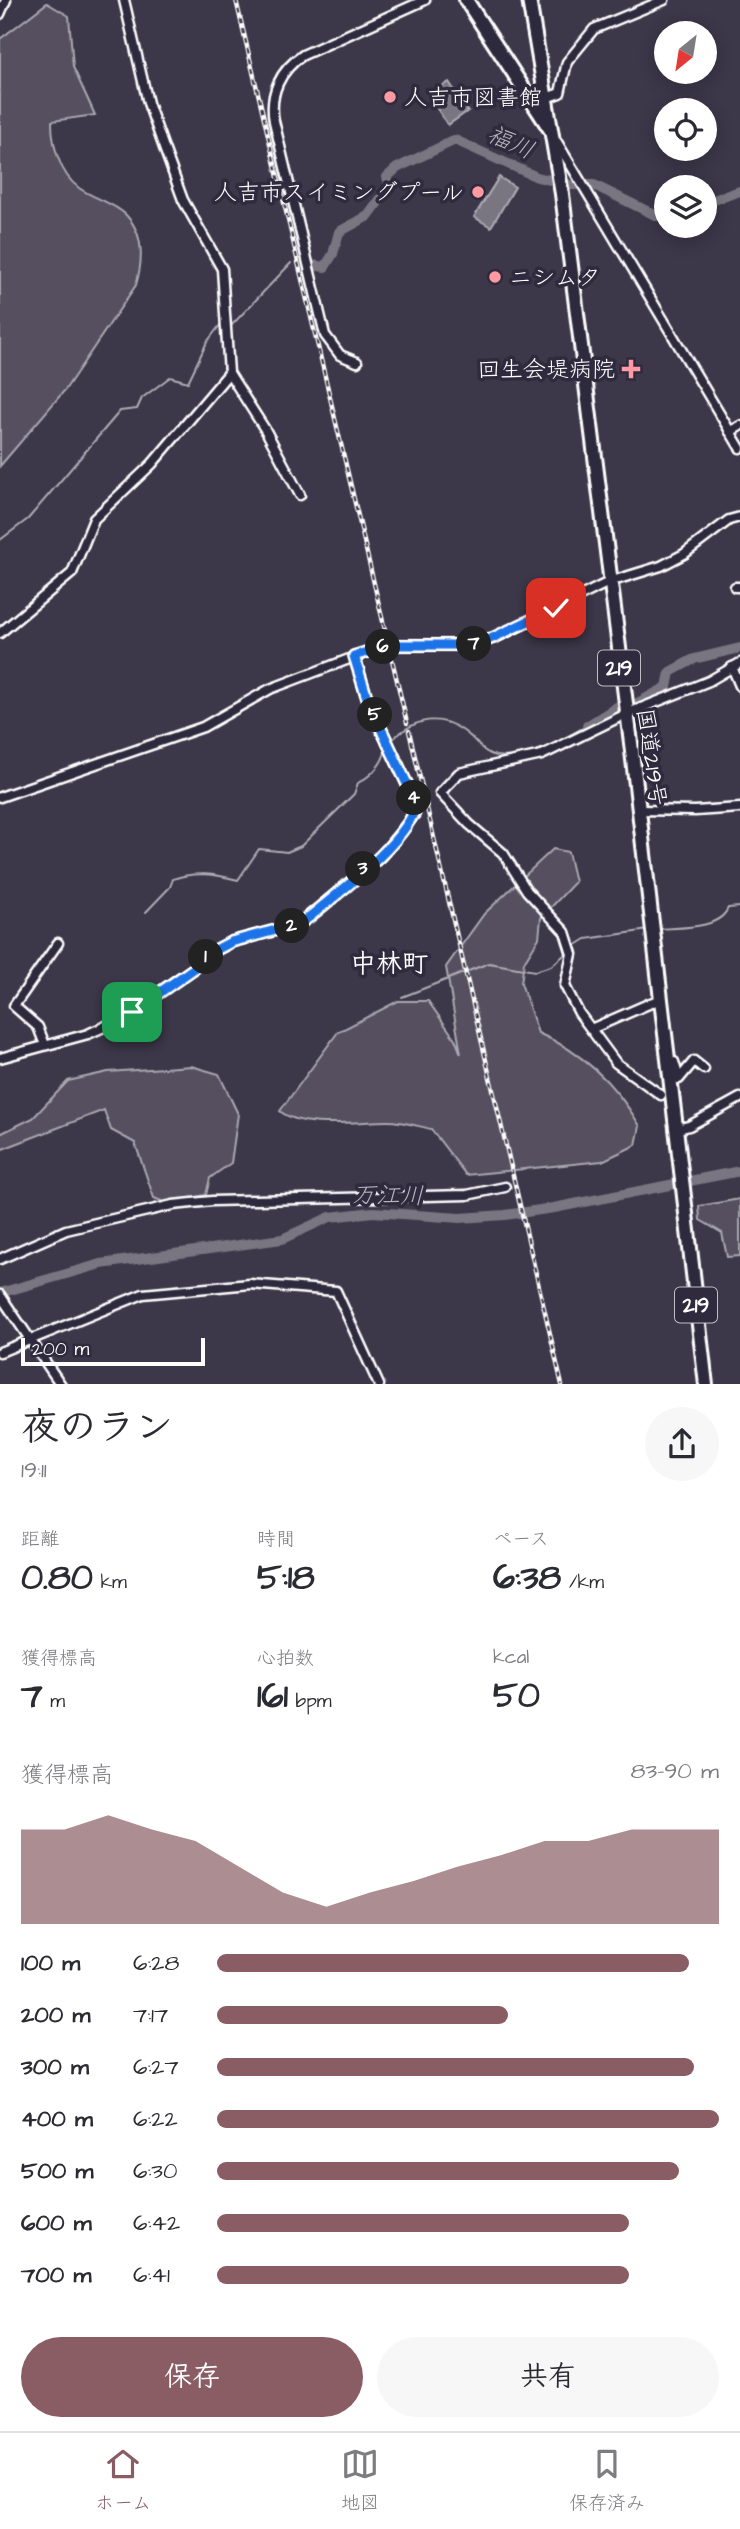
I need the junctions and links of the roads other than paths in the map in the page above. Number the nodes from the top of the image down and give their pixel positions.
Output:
1 (6, 0) edge
2 (124, 0) edge
3 (425, 0) edge
4 (466, 0) edge
5 (528, 0) edge
6 (664, 0) edge
7 (0, 14) edge
8 (547, 98) junction
9 (533, 103) junction
10 (554, 135) junction
11 (561, 169) junction
12 (358, 362) dead end
13 (229, 373) junction
14 (740, 426) edge
15 (730, 432) junction
16 (740, 449) edge
17 (300, 495) dead end
18 (740, 517) edge
19 (608, 582) junction
20 (0, 633) edge
21 (354, 656) junction
22 (736, 665) edge
23 (740, 686) edge
24 (626, 714) junction
25 (0, 797) edge
26 (740, 808) edge
27 (639, 810) junction
28 (58, 943) dead end
29 (660, 999) junction
30 (591, 1029) junction
31 (45, 1045) junction
32 (0, 1058) edge
33 (668, 1062) junction
34 (704, 1069) dead end
35 (661, 1095) dead end
36 (740, 1098) edge
37 (677, 1135) junction
38 (505, 1187) dead end
39 (0, 1259) edge
40 (0, 1295) edge
41 (28, 1337) junction
42 (0, 1352) edge
43 (61, 1384) edge
44 (379, 1384) edge
45 (706, 1384) edge

1 - 7 street
2 - 13 street
3 - 12 street
4 - 9 highway
5 - 8 highway, 219
6 - 8 street
8 - 9 highway
8 - 10 highway, 219
9 - 10 highway
10 - 11 highway, 国道219号 / 219
11 - 15 street
11 - 19 highway, 国道219号 / 219
13 - 17 street
13 - 20 street
14 - 15 street
15 - 16 street
18 - 19 street
19 - 21 street
19 - 24 highway, 国道219号 / 219
21 - 25 street
21 - 31 street
22 - 23 street
22 - 24 street
24 - 27 highway, 国道219号 / 219
24 - 30 street
26 - 27 street
27 - 29 highway, 国道219号 / 219
28 - 31 street
29 - 30 street
29 - 33 highway, 国道219号 / 219
30 - 35 street
31 - 32 street
33 - 34 street
33 - 37 highway, 国道219号 / 219
36 - 37 street
37 - 45 highway, 国道219号 / 219
38 - 39 street
40 - 41 street
41 - 42 street
41 - 43 street
41 - 44 street

